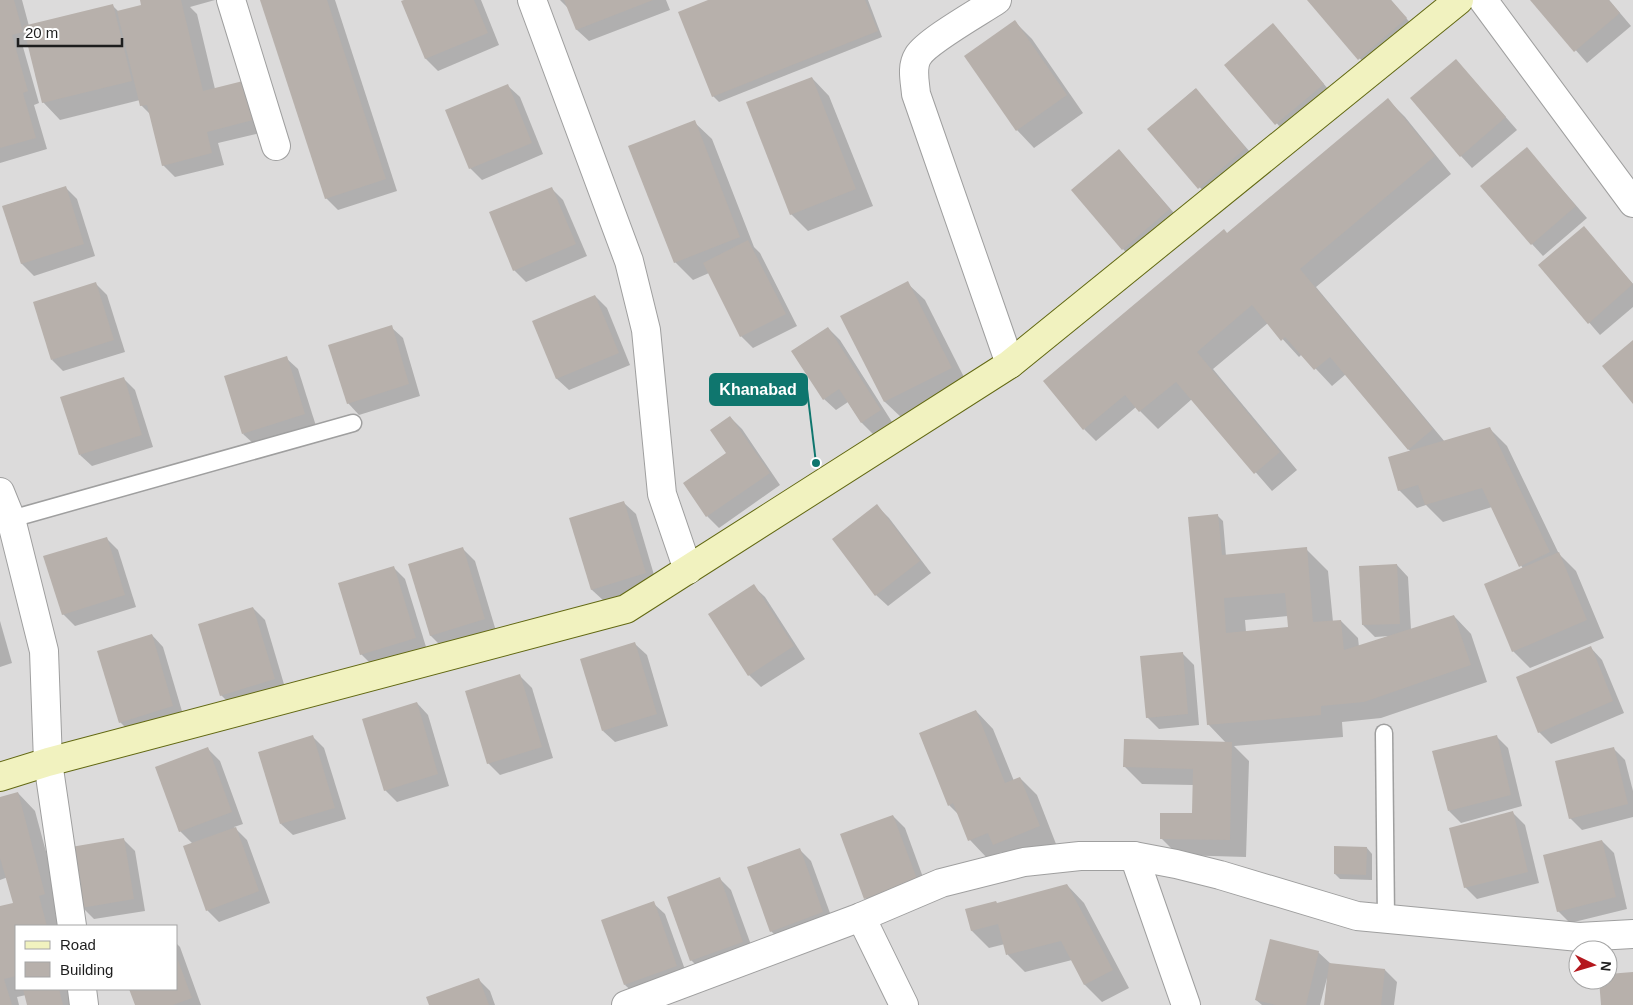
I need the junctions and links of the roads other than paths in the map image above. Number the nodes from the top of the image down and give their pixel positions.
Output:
1 (231, 0) edge
2 (532, 0) edge
3 (997, 0) edge
4 (1459, 0) edge
5 (1483, 0) edge
6 (276, 146) dead end
7 (1633, 203) edge
8 (1010, 364) junction
9 (353, 423) dead end
10 (0, 492) edge
11 (11, 520) junction
12 (688, 570) junction
13 (1384, 733) dead end
14 (48, 762) junction
15 (0, 777) edge
16 (1134, 856) junction
17 (861, 917) junction
18 (1386, 919) junction
19 (72, 925) edge
20 (1633, 934) edge
21 (82, 990) edge
22 (84, 1005) edge
23 (626, 1005) edge
24 (904, 1005) edge
25 (1186, 1005) edge

1 - 6 street
2 - 12 street
3 - 8 street
4 - 8 street
5 - 7 street
8 - 12 street
9 - 11 lane
10 - 11 street
11 - 14 street
12 - 14 street
13 - 18 lane
14 - 15 street
14 - 19 street
16 - 17 street
16 - 18 street
16 - 25 street
17 - 23 street
17 - 24 street
18 - 20 street
21 - 22 street

